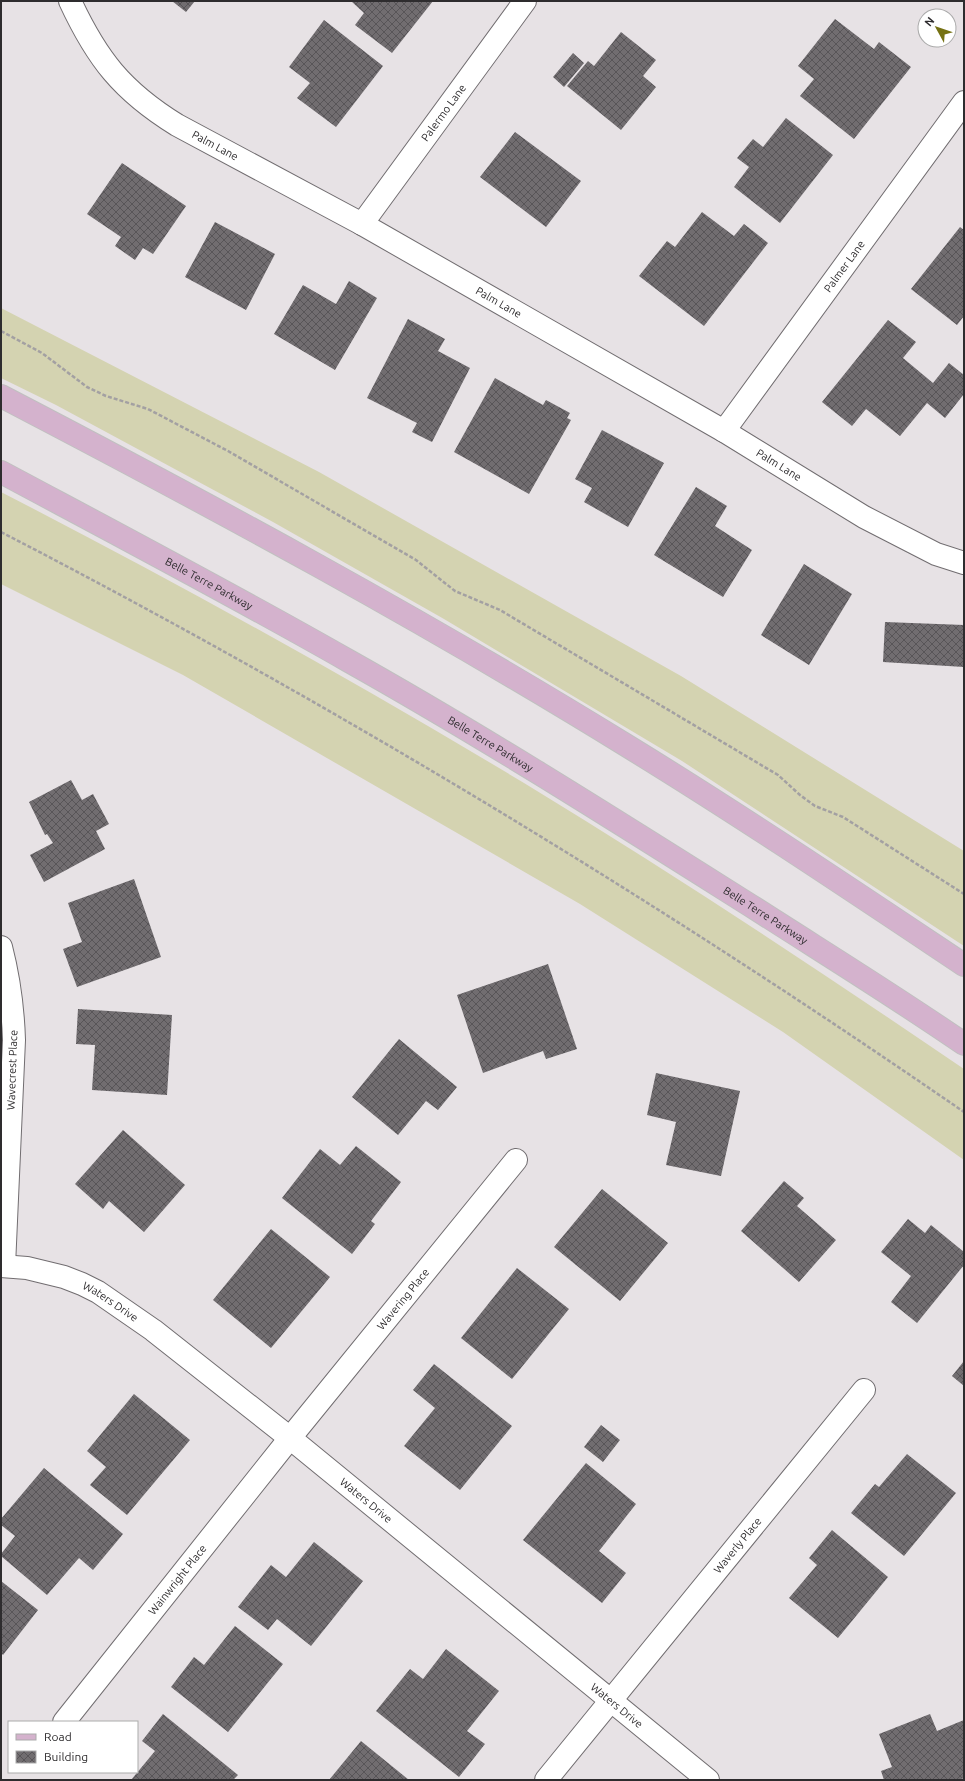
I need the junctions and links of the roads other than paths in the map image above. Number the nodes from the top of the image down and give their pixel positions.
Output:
1 (70, 1) edge
2 (525, 1) edge
3 (964, 102) edge
4 (362, 224) junction
5 (1, 396) edge
6 (724, 431) junction
7 (1, 472) edge
8 (964, 563) edge
9 (1, 947) edge
10 (964, 965) edge
11 (964, 1044) edge
12 (516, 1160) dead end
13 (3, 1266) edge
14 (864, 1390) dead end
15 (290, 1438) junction
16 (611, 1701) junction
17 (65, 1721) edge
18 (546, 1780) edge
19 (708, 1780) edge

1 - 4 street, Palm Lane
2 - 4 street, Palermo Lane
3 - 6 street, Palmer Lane
4 - 6 street, Palm Lane
5 - 10 main road
6 - 8 street, Palm Lane
7 - 11 main road, Belle Terre Parkway
9 - 13 street, Wavecrest Place
12 - 15 street, Wavering Place
13 - 15 street, Waters Drive
14 - 16 street, Waverly Place
15 - 16 street, Waters Drive
15 - 17 street, Wainwright Place
16 - 18 street, Waverly Place
16 - 19 street, Waters Drive

